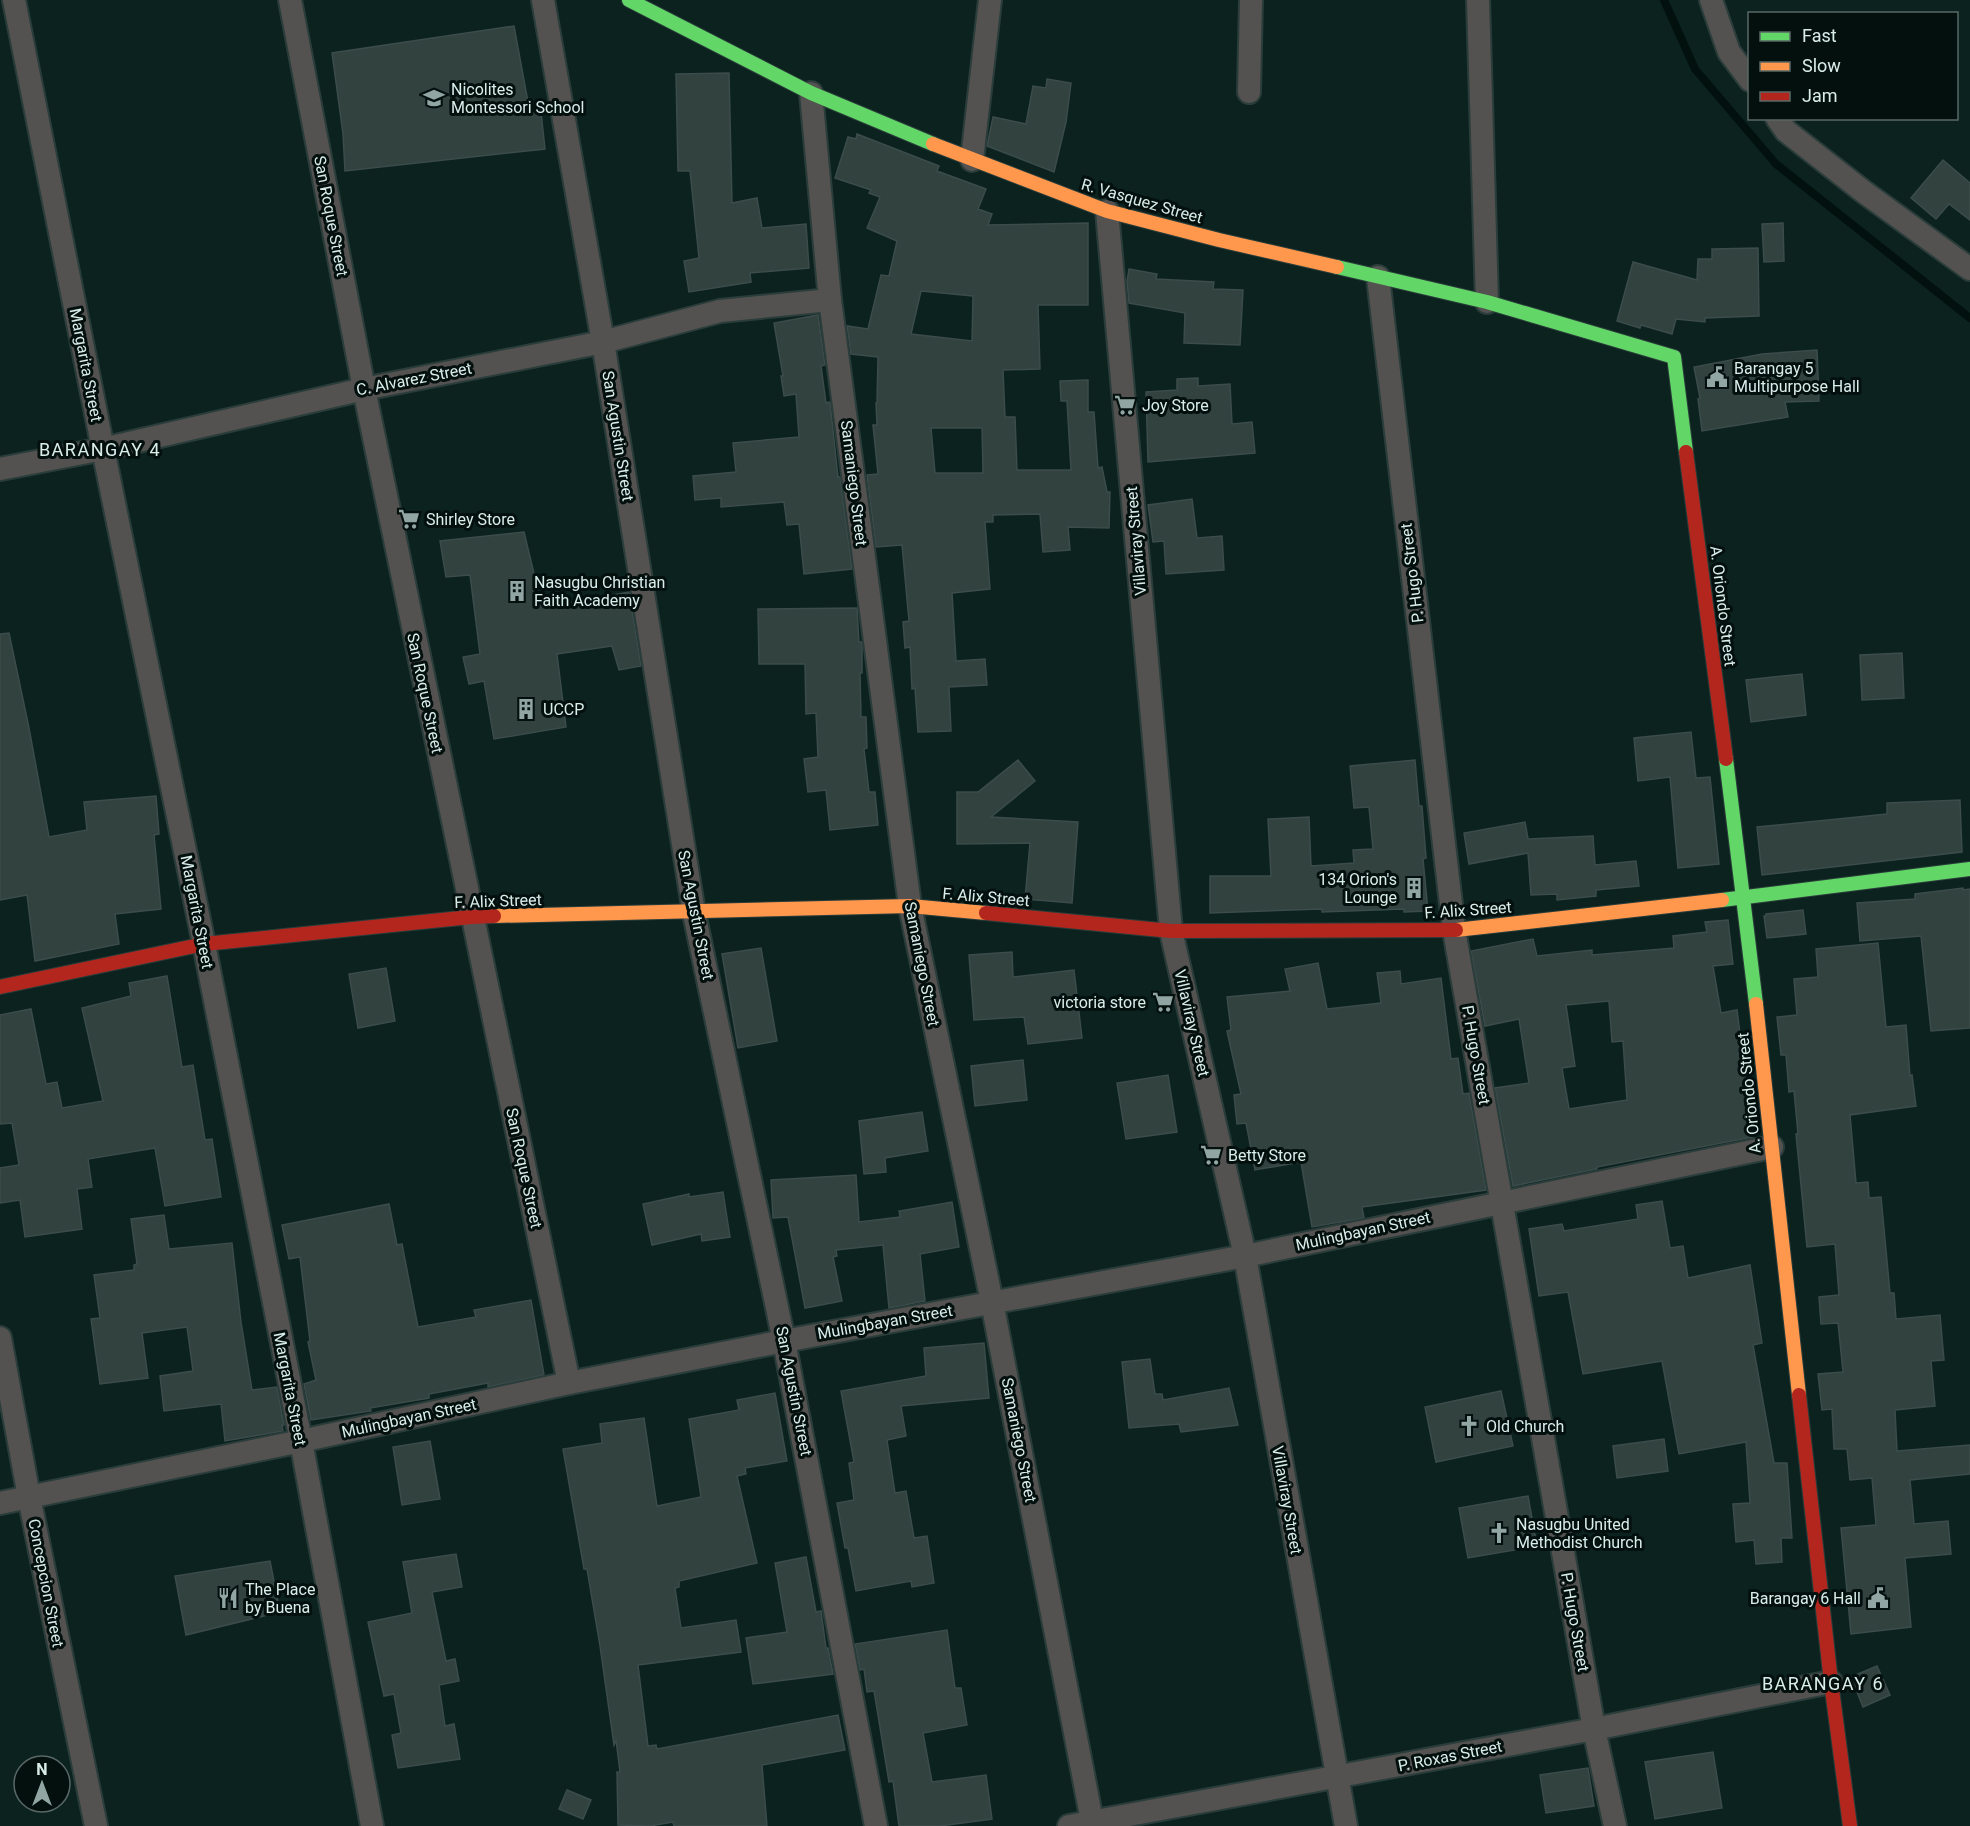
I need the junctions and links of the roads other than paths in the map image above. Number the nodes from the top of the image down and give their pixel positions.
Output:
1 (14, 0) edge
2 (290, 0) edge
3 (543, 0) edge
4 (629, 0) edge
5 (990, 0) edge
6 (1251, 0) edge
7 (1478, 0) edge
8 (1711, 0) edge
9 (1748, 79) edge
10 (1249, 92) dead end
11 (811, 93) junction
12 (1778, 120) edge
13 (972, 160) junction
14 (1107, 211) junction
15 (1970, 269) edge
16 (1378, 277) junction
17 (830, 300) junction
18 (1488, 302) junction
19 (603, 342) junction
20 (1674, 357) joint
21 (363, 389) junction
22 (103, 449) junction
23 (0, 469) edge
24 (1970, 869) edge
25 (1744, 897) junction
26 (910, 906) junction
27 (694, 913) junction
28 (471, 916) junction
29 (1454, 930) junction
30 (1171, 931) junction
31 (204, 944) junction
32 (0, 987) edge
33 (1772, 1147) junction
34 (1502, 1203) junction
35 (1245, 1256) junction
36 (993, 1302) junction
37 (0, 1338) edge
38 (784, 1341) junction
39 (569, 1383) junction
40 (301, 1441) junction
41 (29, 1497) junction
42 (0, 1503) edge
43 (1831, 1682) junction
44 (1594, 1729) junction
45 (1336, 1777) junction
46 (1093, 1824) edge
47 (96, 1826) edge
48 (372, 1826) edge
49 (876, 1826) edge
50 (1069, 1826) edge
51 (1346, 1826) edge
52 (1615, 1826) edge
53 (1850, 1826) edge

1 - 22 street, Margarita Street
2 - 21 street, San Roque Street
3 - 19 street, San Agustin Street
4 - 11 street, R. Vasquez Street
5 - 13 street
6 - 10 street
7 - 18 street
8 - 9 street
11 - 13 street, R. Vasquez Street
11 - 17 street, Samaniego Street
12 - 15 street
13 - 14 street, R. Vasquez Street
14 - 16 street, R. Vasquez Street
14 - 30 street, Villaviray Street
16 - 18 street, R. Vasquez Street
16 - 29 street, P. Hugo Street
17 - 19 street, C. Alvarez Street
17 - 26 street, Samaniego Street
18 - 20 street, R. Vasquez Street
19 - 21 street, C. Alvarez Street
19 - 27 street, San Agustin Street
20 - 25 street, A. Oriondo Street
21 - 22 street, C. Alvarez Street
21 - 28 street, San Roque Street
22 - 23 street, C. Alvarez Street
22 - 31 street, Margarita Street
24 - 25 street, F. Alix Street
25 - 29 street, F. Alix Street
25 - 33 street, A. Oriondo Street
26 - 27 street, F. Alix Street
26 - 30 street, F. Alix Street
26 - 36 street, Samaniego Street
27 - 28 street, F. Alix Street
27 - 38 street, San Agustin Street
28 - 31 street, F. Alix Street
28 - 39 street, San Roque Street
29 - 30 street, F. Alix Street
29 - 34 street, P. Hugo Street
30 - 35 street, Villaviray Street
31 - 32 street, F. Alix Street
31 - 40 street, Margarita Street
33 - 34 street, Mulingbayan Street
33 - 43 street, A. Oriondo Street
34 - 35 street, Mulingbayan Street
34 - 44 street, P. Hugo Street
35 - 36 street, Mulingbayan Street
35 - 45 street, Villaviray Street
36 - 38 street, Mulingbayan Street
36 - 46 street, Samaniego Street
37 - 41 street, Concepcion Street
38 - 39 street, Mulingbayan Street
38 - 49 street, San Agustin Street
39 - 40 street, Mulingbayan Street
40 - 41 street, Mulingbayan Street
40 - 48 street, Margarita Street
41 - 42 street, Mulingbayan Street
41 - 47 street, Concepcion Street
43 - 44 street, P. Roxas Street
43 - 53 street, A. Oriondo Street
44 - 45 street, P. Roxas Street
44 - 52 street, P. Hugo Street
45 - 46 street, P. Roxas Street
45 - 51 street, Villaviray Street
46 - 50 street, P. Roxas Street

